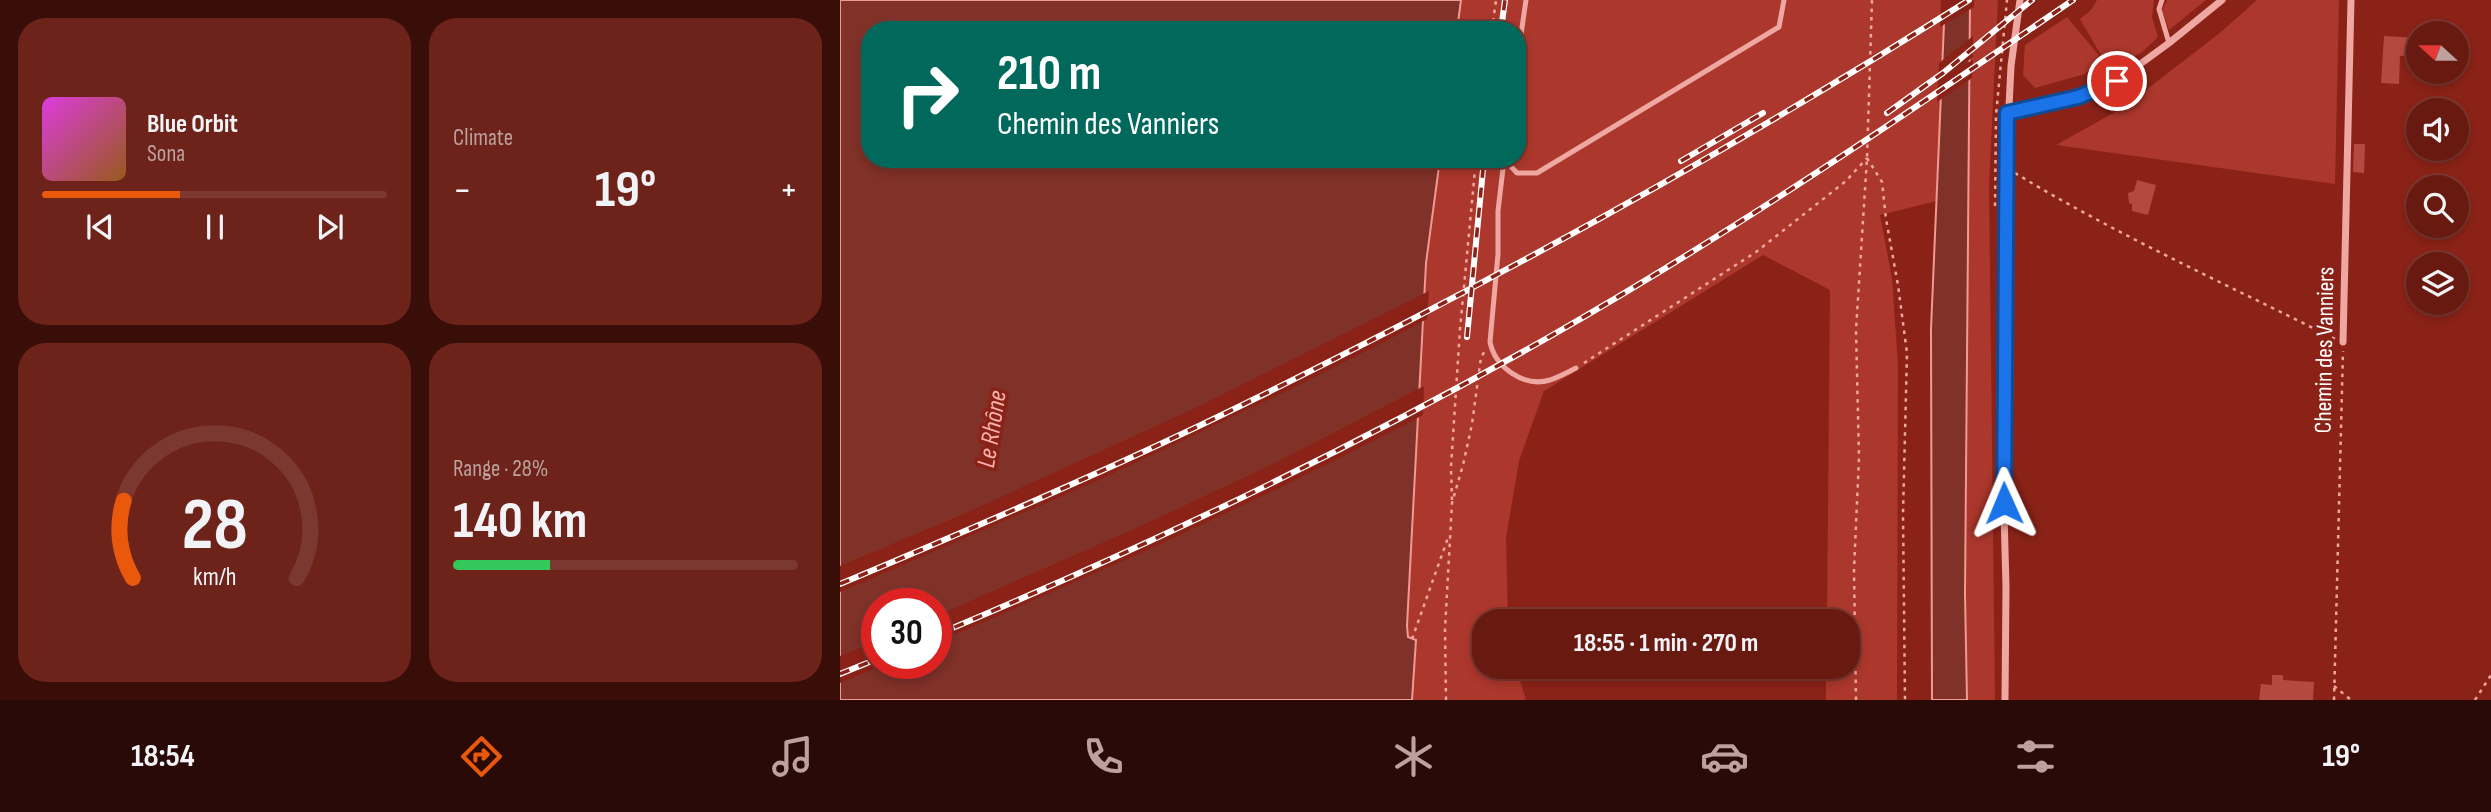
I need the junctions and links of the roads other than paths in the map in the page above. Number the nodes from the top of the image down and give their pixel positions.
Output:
1 (1526, 0) edge
2 (1784, 0) edge
3 (2020, 0) edge
4 (2162, 0) edge
5 (2222, 0) edge
6 (2351, 0) edge
7 (1523, 21) edge
8 (2169, 43) junction
9 (2007, 113) junction
10 (1503, 168) edge
11 (1512, 168) edge
12 (2343, 342) road end
13 (1576, 368) road end
14 (2005, 700) edge

1 - 7 lane
2 - 11 lane
3 - 9 street
4 - 8 lane
5 - 8 street
6 - 12 street, Chemin des Vanniers
8 - 9 street
9 - 14 street
10 - 13 lane

